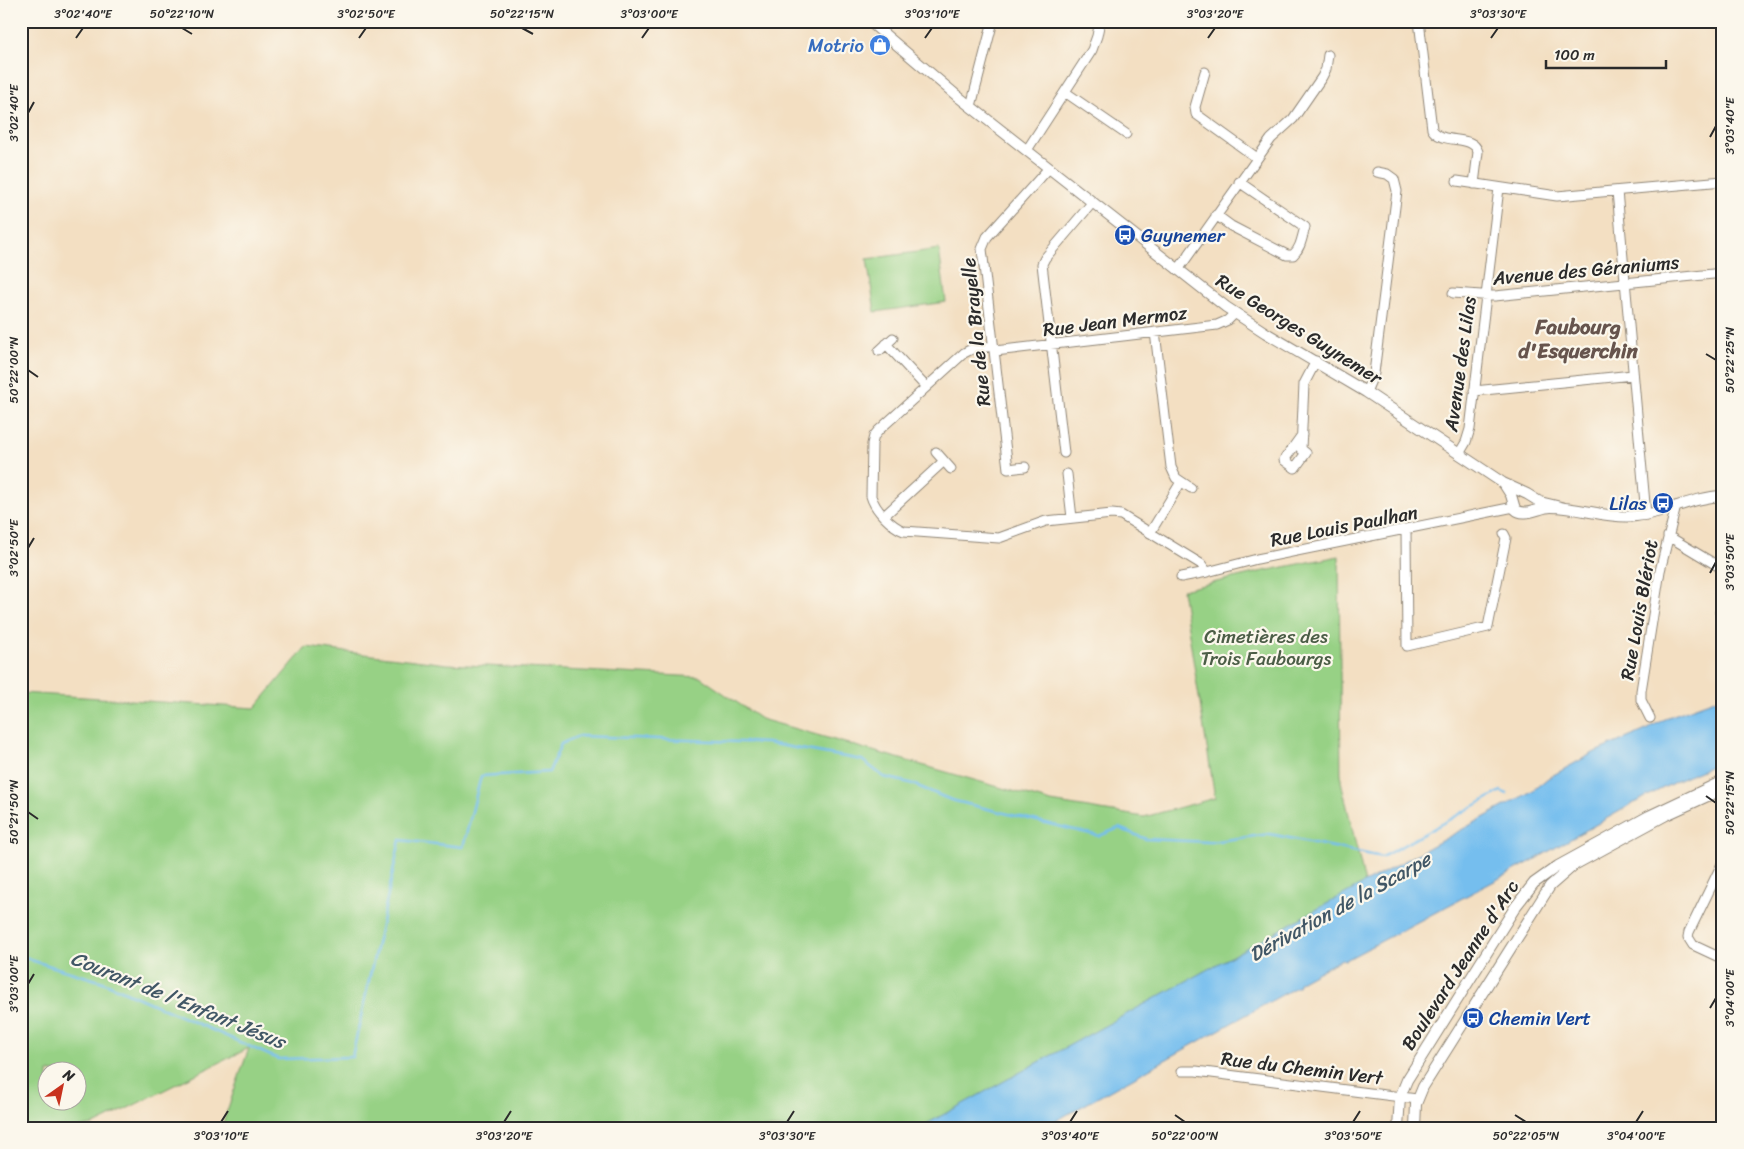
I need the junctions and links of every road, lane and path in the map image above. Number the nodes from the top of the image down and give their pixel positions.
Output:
1 (869, 21) edge
2 (993, 21) edge
3 (1100, 21) edge
4 (1419, 21) edge
5 (1328, 55) dead end
6 (1206, 72) dead end
7 (1065, 92) junction
8 (971, 106) junction
9 (1126, 134) dead end
10 (1027, 150) junction
11 (1257, 158) junction
12 (1049, 168) junction
13 (1377, 172) dead end
14 (1457, 181) dead end
15 (1723, 181) edge
16 (1240, 182) junction
17 (1474, 184) junction
18 (1500, 188) junction
19 (1617, 191) junction
20 (1092, 203) junction
21 (1216, 215) junction
22 (1178, 270) junction
23 (1723, 273) edge
24 (1625, 283) junction
25 (1453, 293) dead end
26 (1486, 296) junction
27 (1234, 313) junction
28 (1155, 332) junction
29 (886, 344) dead end
30 (1051, 345) junction
31 (994, 348) junction
32 (1316, 362) junction
33 (1633, 375) junction
34 (926, 387) junction
35 (1474, 391) junction
36 (1366, 392) junction
37 (1302, 436) dead end
38 (936, 452) dead end
39 (1064, 453) dead end
40 (1459, 454) junction
41 (944, 461) junction
42 (1025, 467) dead end
43 (952, 469) dead end
44 (1067, 474) dead end
45 (1182, 482) junction
46 (1503, 482) junction
47 (1190, 488) dead end
48 (1528, 495) junction
49 (1723, 496) edge
50 (1513, 504) junction
51 (1676, 506) junction
52 (1565, 508) junction
53 (1528, 512) junction
54 (1646, 514) junction
55 (884, 516) junction
56 (1072, 518) junction
57 (1406, 530) junction
58 (1150, 533) junction
59 (1504, 534) dead end
60 (1668, 536) junction
61 (1723, 569) edge
62 (1207, 572) junction
63 (1181, 577) dead end
64 (1650, 718) dead end
65 (1723, 781) edge
66 (1723, 789) edge
67 (1723, 862) edge
68 (1723, 959) edge
69 (1182, 1071) dead end
70 (1400, 1097) junction
71 (1417, 1099) junction
72 (1398, 1128) edge
73 (1415, 1128) edge

1 - 8 main road, Rue Georges Guynemer
2 - 8 street
3 - 7 street
4 - 17 street
5 - 11 street
6 - 11 street
7 - 9 street
7 - 10 street
8 - 10 main road, Rue Georges Guynemer
10 - 12 main road, Rue Georges Guynemer
11 - 16 street
12 - 20 main road, Rue Georges Guynemer
12 - 31 street, Rue de la Brayelle
13 - 36 street
14 - 17 street
15 - 19 street
16 - 21 street
16 - 21 street
17 - 18 street
18 - 19 street
18 - 26 street, Avenue des Lilas
19 - 24 street
20 - 22 main road, Rue Georges Guynemer
20 - 30 street
21 - 22 street
22 - 27 main road, Rue Georges Guynemer
23 - 24 street, Avenue des Géraniums
24 - 26 street, Avenue des Géraniums
24 - 33 street
25 - 26 street, Avenue des Géraniums
26 - 35 street, Avenue des Lilas
27 - 28 street, Rue Jean Mermoz
27 - 32 main road, Rue Georges Guynemer
28 - 30 street, Rue Jean Mermoz
28 - 45 street
29 - 34 street
30 - 31 street, Rue Jean Mermoz
30 - 39 street
31 - 34 street, Rue Jean Mermoz
31 - 42 street, Rue de la Brayelle
32 - 36 main road, Rue Georges Guynemer
32 - 37 street
33 - 35 street
33 - 54 street
34 - 55 street, Rue Jean Mermoz
35 - 40 street, Avenue des Lilas
36 - 40 main road, Rue Georges Guynemer
38 - 41 street
40 - 46 main road, Rue Georges Guynemer
41 - 43 street
41 - 55 street
44 - 56 street
45 - 47 street
45 - 58 street
46 - 48 main road, Rue Georges Guynemer
46 - 50 main road, Rue Georges Guynemer
48 - 50 main road
48 - 52 main road, Rue Georges Guynemer
48 - 53 main road
49 - 51 main road, Rue Georges Guynemer
50 - 53 main road
50 - 57 street, Rue Louis Paulhan
51 - 54 main road, Rue Georges Guynemer
51 - 60 street, Rue Louis Blériot
52 - 53 main road, Rue Georges Guynemer
52 - 54 main road, Rue Georges Guynemer
55 - 56 street
56 - 58 street
57 - 59 street
57 - 62 street, Rue Louis Paulhan
58 - 62 street
60 - 61 street
60 - 64 street, Rue Louis Blériot
62 - 63 street, Rue Louis Paulhan
65 - 70 main road, Boulevard Jeanne d'Arc
66 - 71 main road, Boulevard Jeanne d'Arc
67 - 68 street
69 - 70 street, Rue du Chemin Vert
70 - 71 street, Rue du Chemin Vert
70 - 72 main road, Boulevard Jeanne d'Arc
71 - 73 main road, Boulevard Jeanne d'Arc

